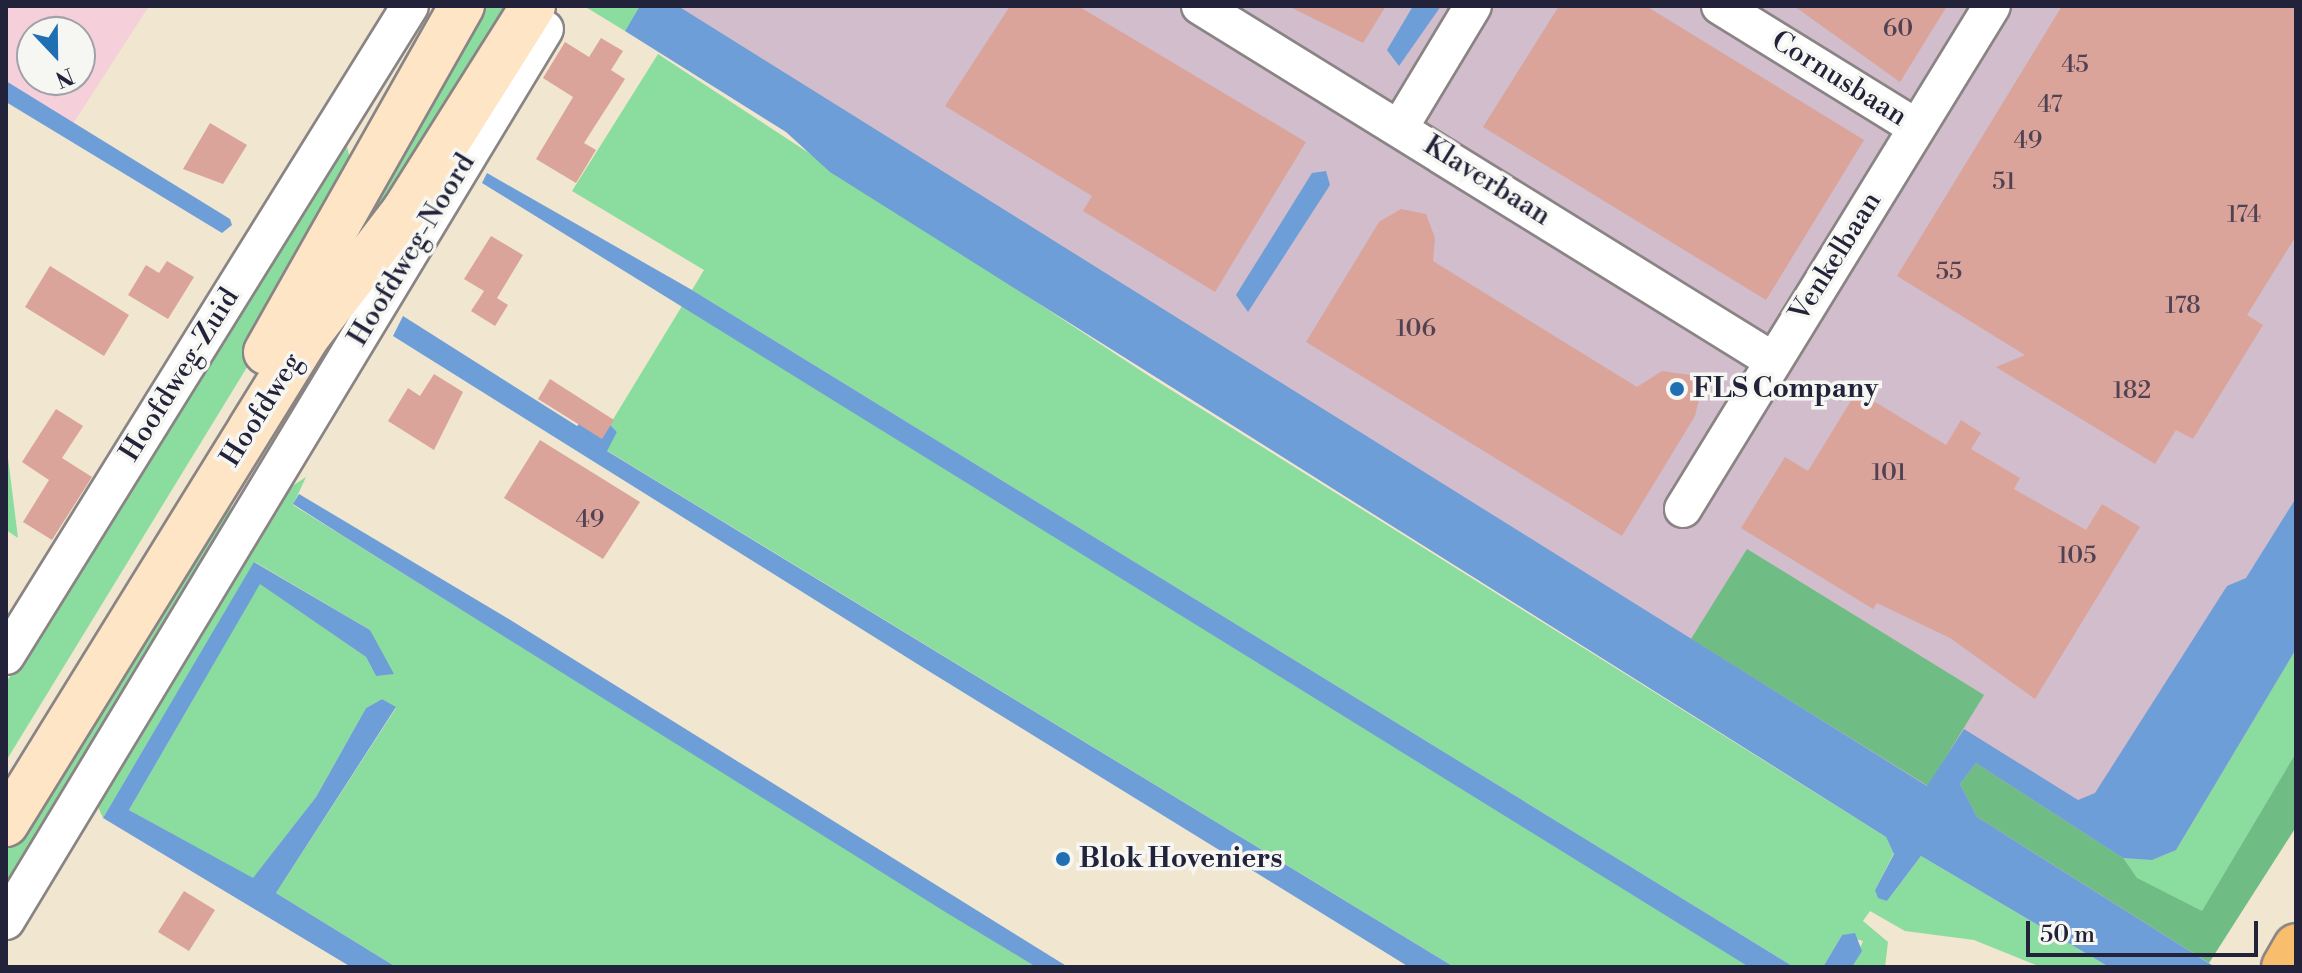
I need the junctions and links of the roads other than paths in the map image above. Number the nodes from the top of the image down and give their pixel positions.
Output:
1 (410, 6) edge
2 (462, 6) edge
3 (1200, 6) edge
4 (1473, 6) edge
5 (1720, 6) edge
6 (1992, 6) edge
7 (527, 18) edge
8 (416, 85) junction
9 (355, 94) junction
10 (1400, 127) junction
11 (1916, 127) junction
12 (376, 159) junction
13 (1772, 360) junction
14 (254, 424) junction
15 (273, 480) junction
16 (209, 495) junction
17 (1683, 509) dead end
18 (6, 656) edge
19 (6, 778) edge
20 (6, 824) edge
21 (6, 921) edge

1 - 9 street, Hoofdweg-Zuid
2 - 8 main road, Hoofdweg
3 - 10 street, Klaverbaan
4 - 10 street
5 - 11 street, Cornusbaan
6 - 11 street, Venkelbaan
7 - 14 main road, Hoofdweg
7 - 15 street, Hoofdweg-Noord
8 - 9 street
8 - 12 main road, Hoofdweg
9 - 12 street
9 - 18 street, Hoofdweg-Zuid
10 - 13 street, Klaverbaan
11 - 13 street, Venkelbaan
12 - 19 main road, Hoofdweg
13 - 17 street, Venkelbaan
14 - 15 street
14 - 16 main road, Hoofdweg
15 - 16 street
15 - 21 street, Hoofdweg-Noord
16 - 20 main road, Hoofdweg

